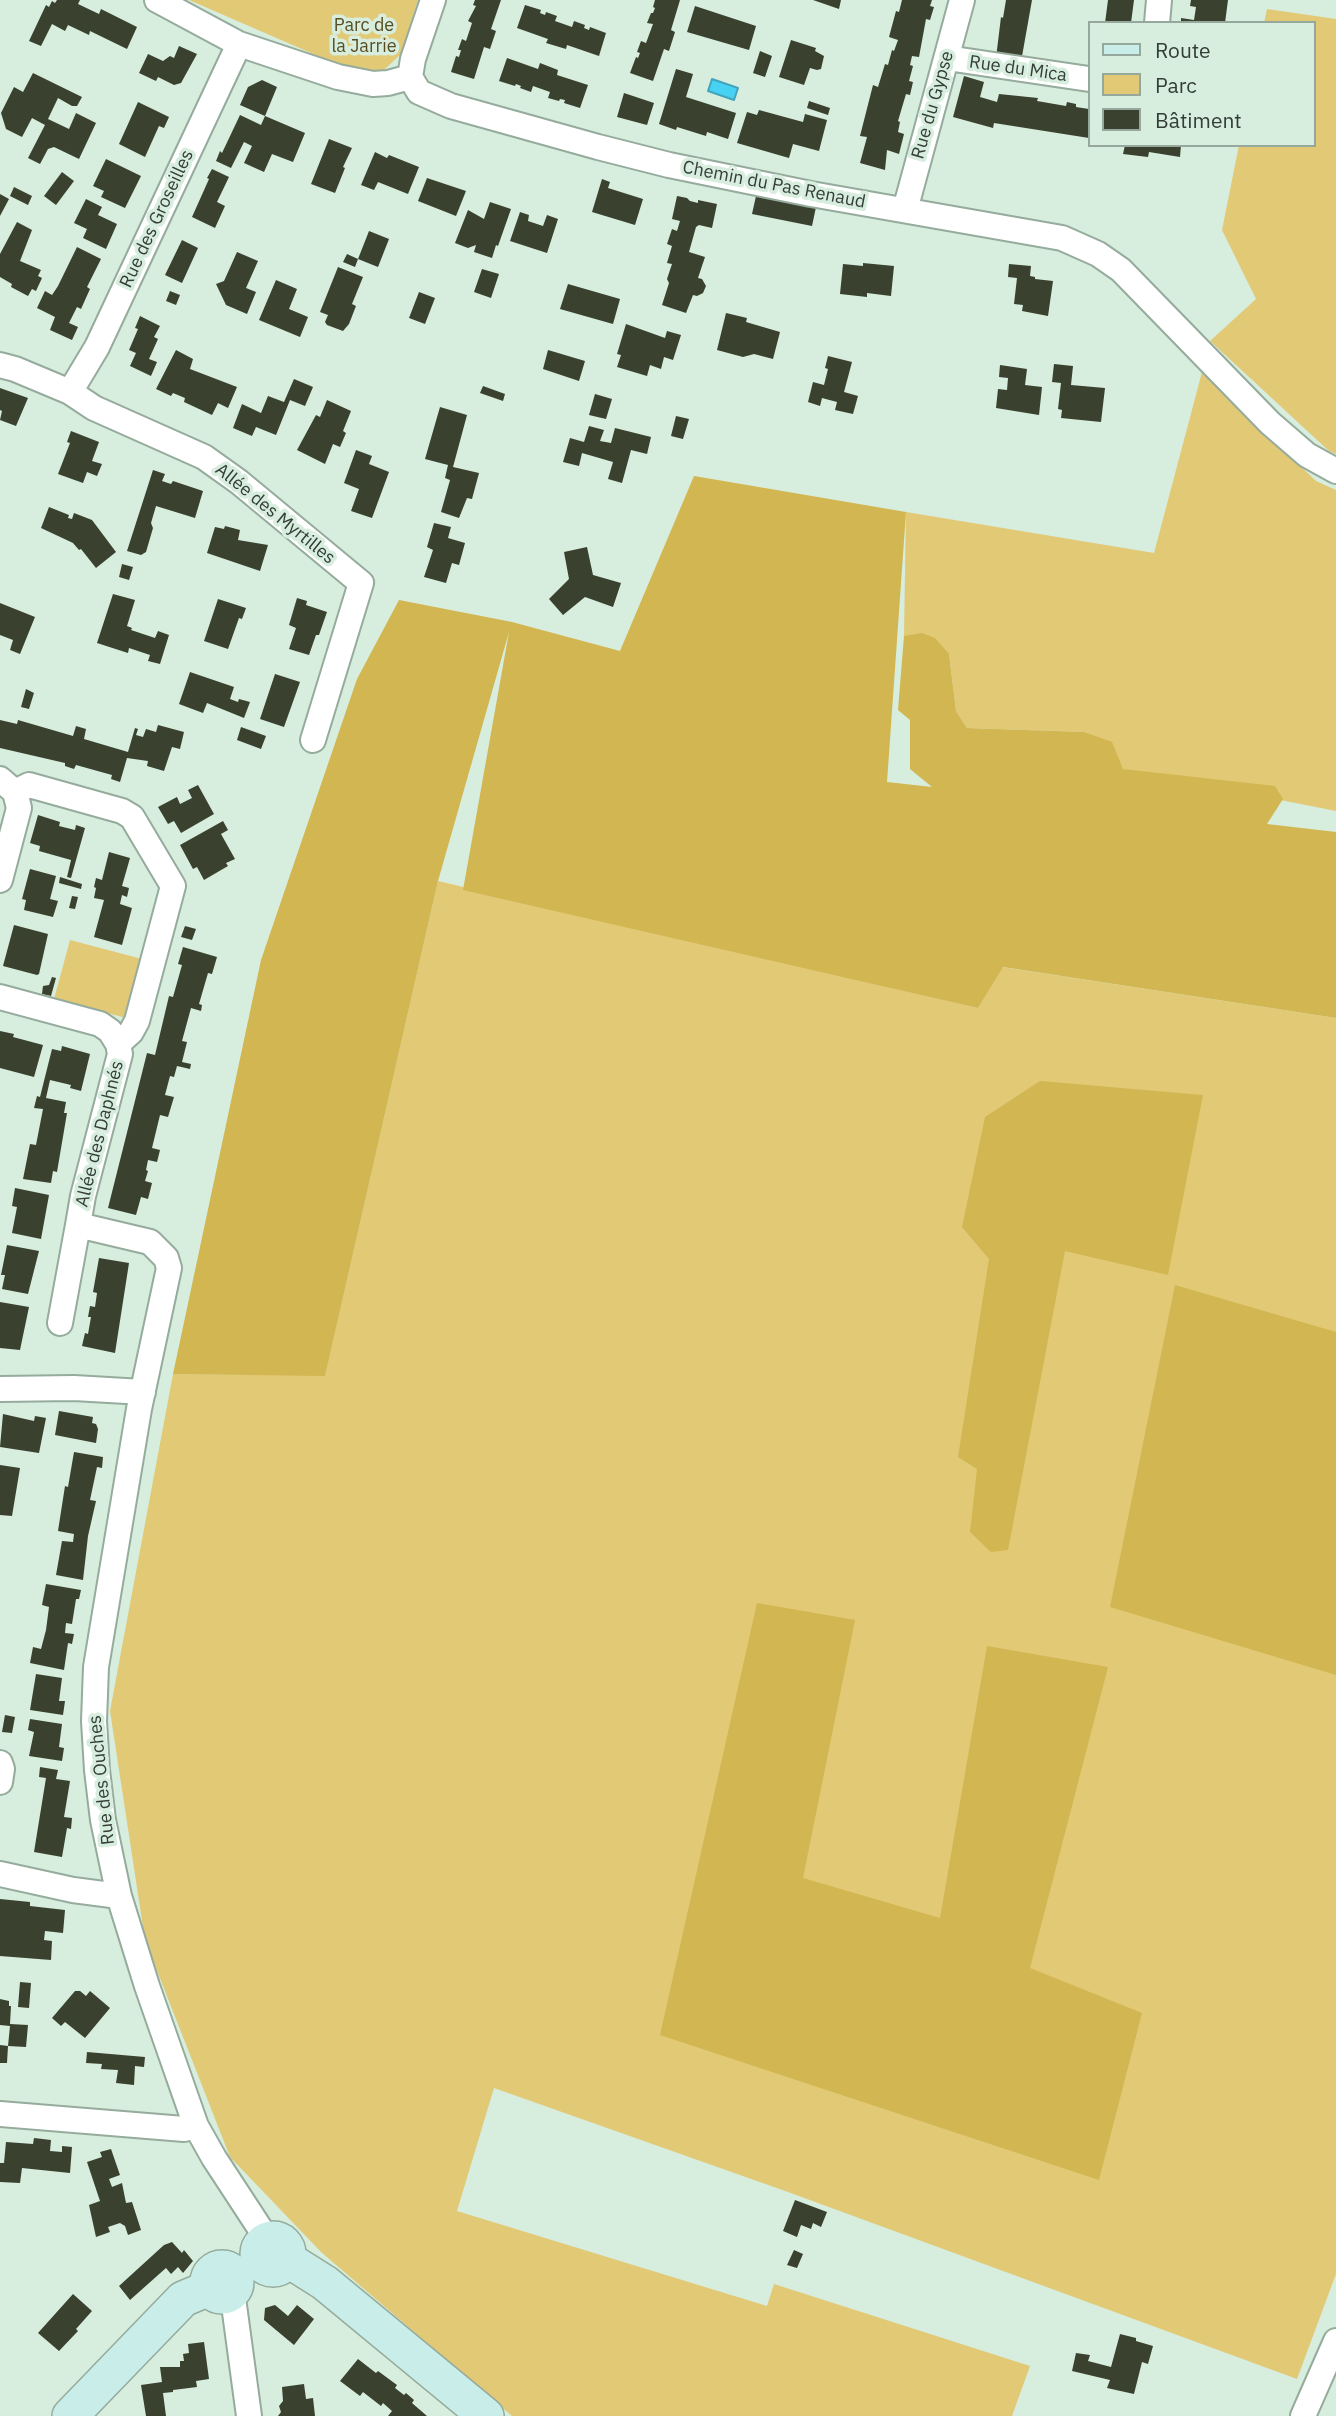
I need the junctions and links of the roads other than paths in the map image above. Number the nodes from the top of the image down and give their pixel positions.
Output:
1 (157, 0) edge
2 (433, 0) edge
3 (962, 0) edge
4 (1159, 0) edge
5 (1157, 21) edge
6 (239, 44) junction
7 (947, 58) junction
8 (410, 77) junction
9 (1088, 79) edge
10 (905, 210) junction
11 (0, 365) edge
12 (70, 392) junction
13 (1336, 471) edge
14 (313, 740) dead end
15 (7, 786) edge
16 (0, 880) edge
17 (0, 997) edge
18 (118, 1044) junction
19 (78, 1225) junction
20 (60, 1323) dead end
21 (0, 1390) edge
22 (143, 1392) junction
23 (0, 1763) edge
24 (0, 1782) edge
25 (0, 1874) edge
26 (119, 1896) junction
27 (0, 2114) edge
28 (196, 2126) junction
29 (248, 2270) junction
30 (1336, 2341) edge
31 (482, 2415) edge
32 (70, 2416) edge
33 (249, 2416) edge
34 (1303, 2416) edge

1 - 6 street
2 - 8 street
3 - 7 street, Rue du Gypse
4 - 5 street
6 - 8 street
6 - 12 street, Rue des Groseilles
7 - 9 street, Rue du Mica
7 - 10 street, Rue du Gypse
8 - 10 street, Chemin du Pas Renaud
10 - 13 street, Chemin du Pas Renaud
11 - 12 street, Allée des Myrtilles
12 - 14 street, Allée des Myrtilles
15 - 16 street, Allée des Daphnés
15 - 18 street, Allée des Daphnés
17 - 18 street, Allée des Daphnés
18 - 19 street, Allée des Daphnés
19 - 20 street, Allée des Daphnés
19 - 22 street, Allée des Daphnés
21 - 22 street
22 - 26 street, Rue des Ouches
23 - 24 street
25 - 26 street
26 - 28 street, Rue des Ouches
27 - 28 street
28 - 29 street, Rue des Ouches
29 - 31 street
29 - 32 street
29 - 33 street, Rue des Ouches
30 - 34 street

